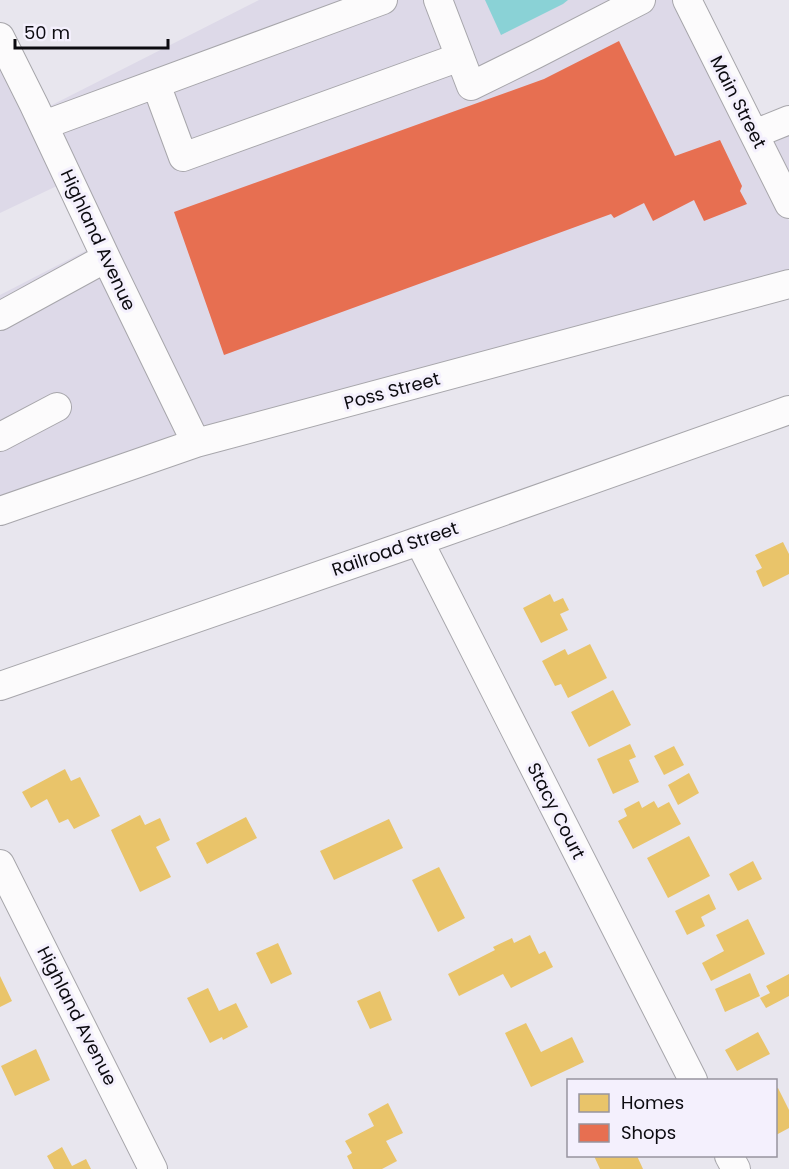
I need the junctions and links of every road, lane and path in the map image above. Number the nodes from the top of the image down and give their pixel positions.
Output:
1 (383, 0) edge
2 (438, 0) edge
3 (641, 0) edge
4 (687, 0) edge
5 (0, 37) edge
6 (460, 57) junction
7 (156, 84) junction
8 (789, 120) edge
9 (44, 125) junction
10 (754, 134) junction
11 (789, 204) edge
12 (106, 258) junction
13 (789, 284) edge
14 (0, 316) edge
15 (57, 407) dead end
16 (789, 410) edge
17 (0, 437) edge
18 (196, 443) junction
19 (0, 512) edge
20 (419, 541) junction
21 (0, 686) edge
22 (0, 864) edge
23 (692, 1079) edge
24 (153, 1169) edge

1 - 7 street
2 - 6 street
3 - 6 street
4 - 10 street, Main Street
5 - 9 street, Highland Avenue
6 - 7 street
7 - 9 street
8 - 10 street
9 - 12 street, Highland Avenue
10 - 11 street, Main Street
12 - 14 street
12 - 18 street, Highland Avenue
13 - 18 street, Poss Street
15 - 17 street
16 - 20 street, Railroad Street
18 - 19 street, Poss Street
20 - 21 street, Railroad Street
20 - 23 street, Stacy Court
22 - 24 street, Highland Avenue

